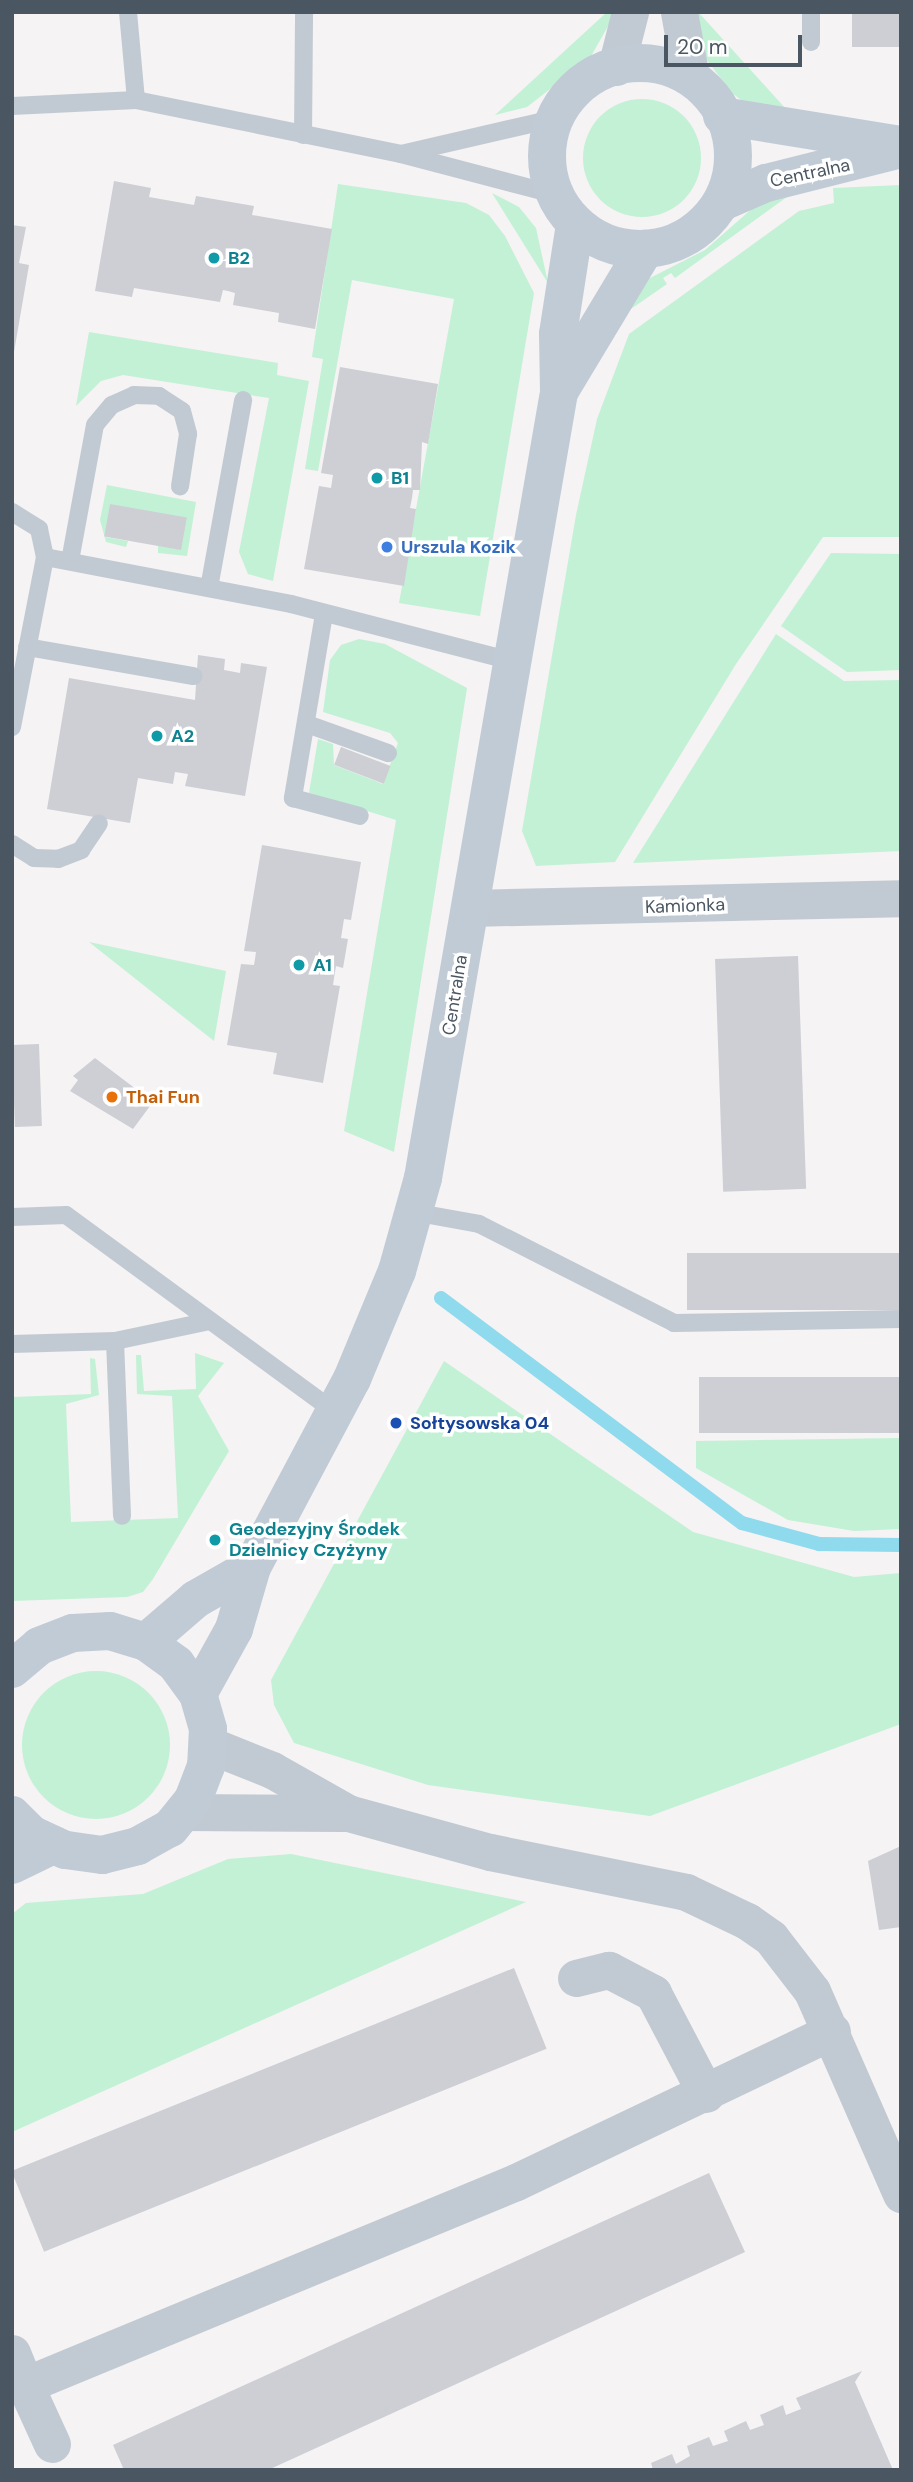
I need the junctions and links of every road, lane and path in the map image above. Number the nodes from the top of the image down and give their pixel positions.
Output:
1 (128, 12) edge
2 (304, 12) edge
3 (630, 12) edge
4 (679, 12) edge
5 (811, 12) edge
6 (811, 43) dead end
7 (616, 67) junction
8 (691, 78) junction
9 (136, 100) junction
10 (12, 106) edge
11 (722, 116) junction
12 (553, 119) junction
13 (303, 135) junction
14 (901, 147) edge
15 (401, 154) junction
16 (722, 202) junction
17 (564, 209) junction
18 (645, 249) junction
19 (559, 392) junction
20 (243, 400) dead end
21 (180, 486) dead end
22 (12, 512) edge
23 (45, 557) junction
24 (71, 561) junction
25 (209, 588) junction
26 (324, 614) junction
27 (27, 647) junction
28 (512, 661) junction
29 (194, 676) dead end
30 (307, 724) junction
31 (12, 727) edge
32 (388, 752) dead end
33 (360, 816) dead end
34 (99, 822) dead end
35 (12, 844) edge
36 (901, 898) edge
37 (469, 908) junction
38 (414, 1212) junction
39 (12, 1217) edge
40 (901, 1319) edge
41 (205, 1322) junction
42 (114, 1341) junction
43 (12, 1344) edge
44 (337, 1413) junction
45 (122, 1516) dead end
46 (251, 1567) junction
47 (146, 1642) junction
48 (21, 1651) edge
49 (198, 1694) junction
50 (207, 1744) junction
51 (183, 1812) junction
52 (348, 1813) junction
53 (12, 1815) edge
54 (54, 1845) junction
55 (12, 1865) edge
56 (576, 1978) dead end
57 (832, 2031) junction
58 (706, 2094) junction
59 (901, 2194) edge
60 (19, 2369) edge
61 (52, 2444) dead end

1 - 9 lane
2 - 13 lane
3 - 7 street
4 - 8 street
5 - 6 lane
7 - 8 street
7 - 12 street
8 - 11 street
9 - 10 lane
9 - 13 lane
11 - 14 street, Centralna
11 - 16 street
12 - 15 lane
12 - 17 street
13 - 15 lane
14 - 16 street, Centralna
15 - 17 lane
16 - 18 street
17 - 18 street
17 - 19 street, Centralna
18 - 19 street, Centralna
19 - 28 street, Centralna
20 - 25 lane
21 - 24 lane
22 - 23 lane
23 - 24 lane
23 - 27 lane
24 - 25 lane
25 - 26 lane
26 - 28 lane
26 - 30 lane
27 - 29 lane
27 - 31 lane
28 - 37 street, Centralna
30 - 32 lane
30 - 33 lane
34 - 35 lane
36 - 37 street, Kamionka
37 - 38 street, Centralna
38 - 40 lane
38 - 44 street, Centralna
39 - 41 lane
41 - 42 lane
41 - 44 lane
42 - 43 lane
42 - 45 lane
44 - 46 street, Centralna
46 - 47 street
46 - 49 street, Centralna
47 - 48 street
47 - 49 street
49 - 50 street
50 - 51 street
50 - 52 street
51 - 52 street
51 - 54 street
52 - 57 street
53 - 54 street
54 - 55 street
56 - 58 street
57 - 58 street
57 - 59 street
58 - 60 street
60 - 61 street

